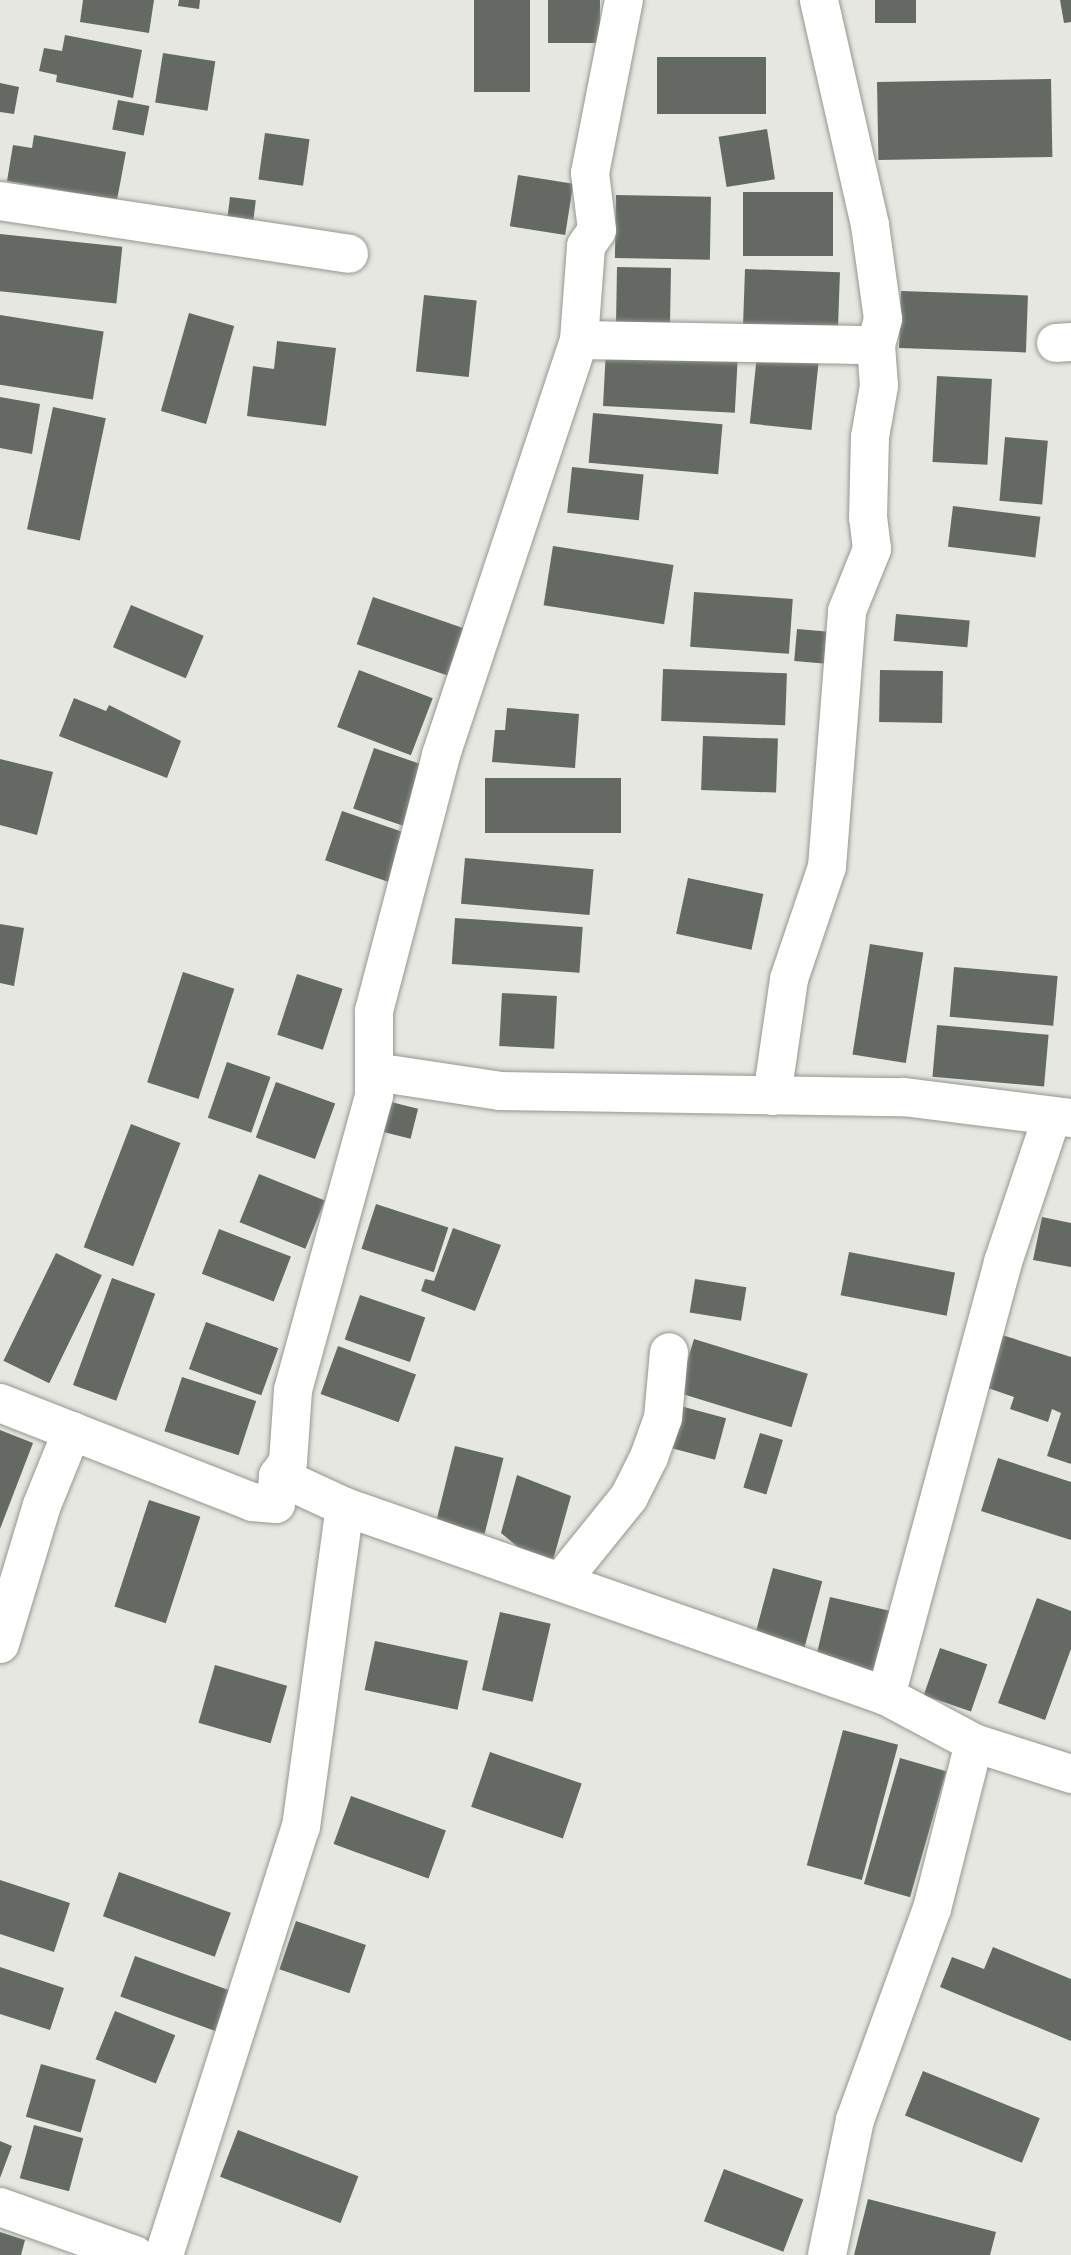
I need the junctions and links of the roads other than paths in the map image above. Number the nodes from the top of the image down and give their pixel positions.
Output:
1 (624, 0) edge
2 (819, 0) edge
3 (0, 201) edge
4 (349, 254) dead end
5 (579, 340) junction
6 (876, 345) junction
7 (375, 1072) junction
8 (772, 1096) junction
9 (1061, 1117) edge
10 (669, 1352) dead end
11 (0, 1403) edge
12 (72, 1431) junction
13 (278, 1476) junction
14 (345, 1507) junction
15 (562, 1580) junction
16 (0, 1644) edge
17 (886, 1696) junction
18 (974, 1743) junction
19 (1071, 1774) edge
20 (0, 2207) edge
21 (135, 2255) edge
22 (164, 2255) edge
23 (827, 2255) edge

1 - 5 street
2 - 6 street
3 - 4 street
5 - 6 street
5 - 7 street
6 - 8 street
7 - 8 street
7 - 13 street
8 - 9 street
9 - 17 street
10 - 15 street
11 - 12 street
12 - 13 street
12 - 16 street
13 - 14 street
14 - 15 street
14 - 22 street
15 - 17 street
17 - 18 street
18 - 19 street
18 - 23 street
20 - 21 street

